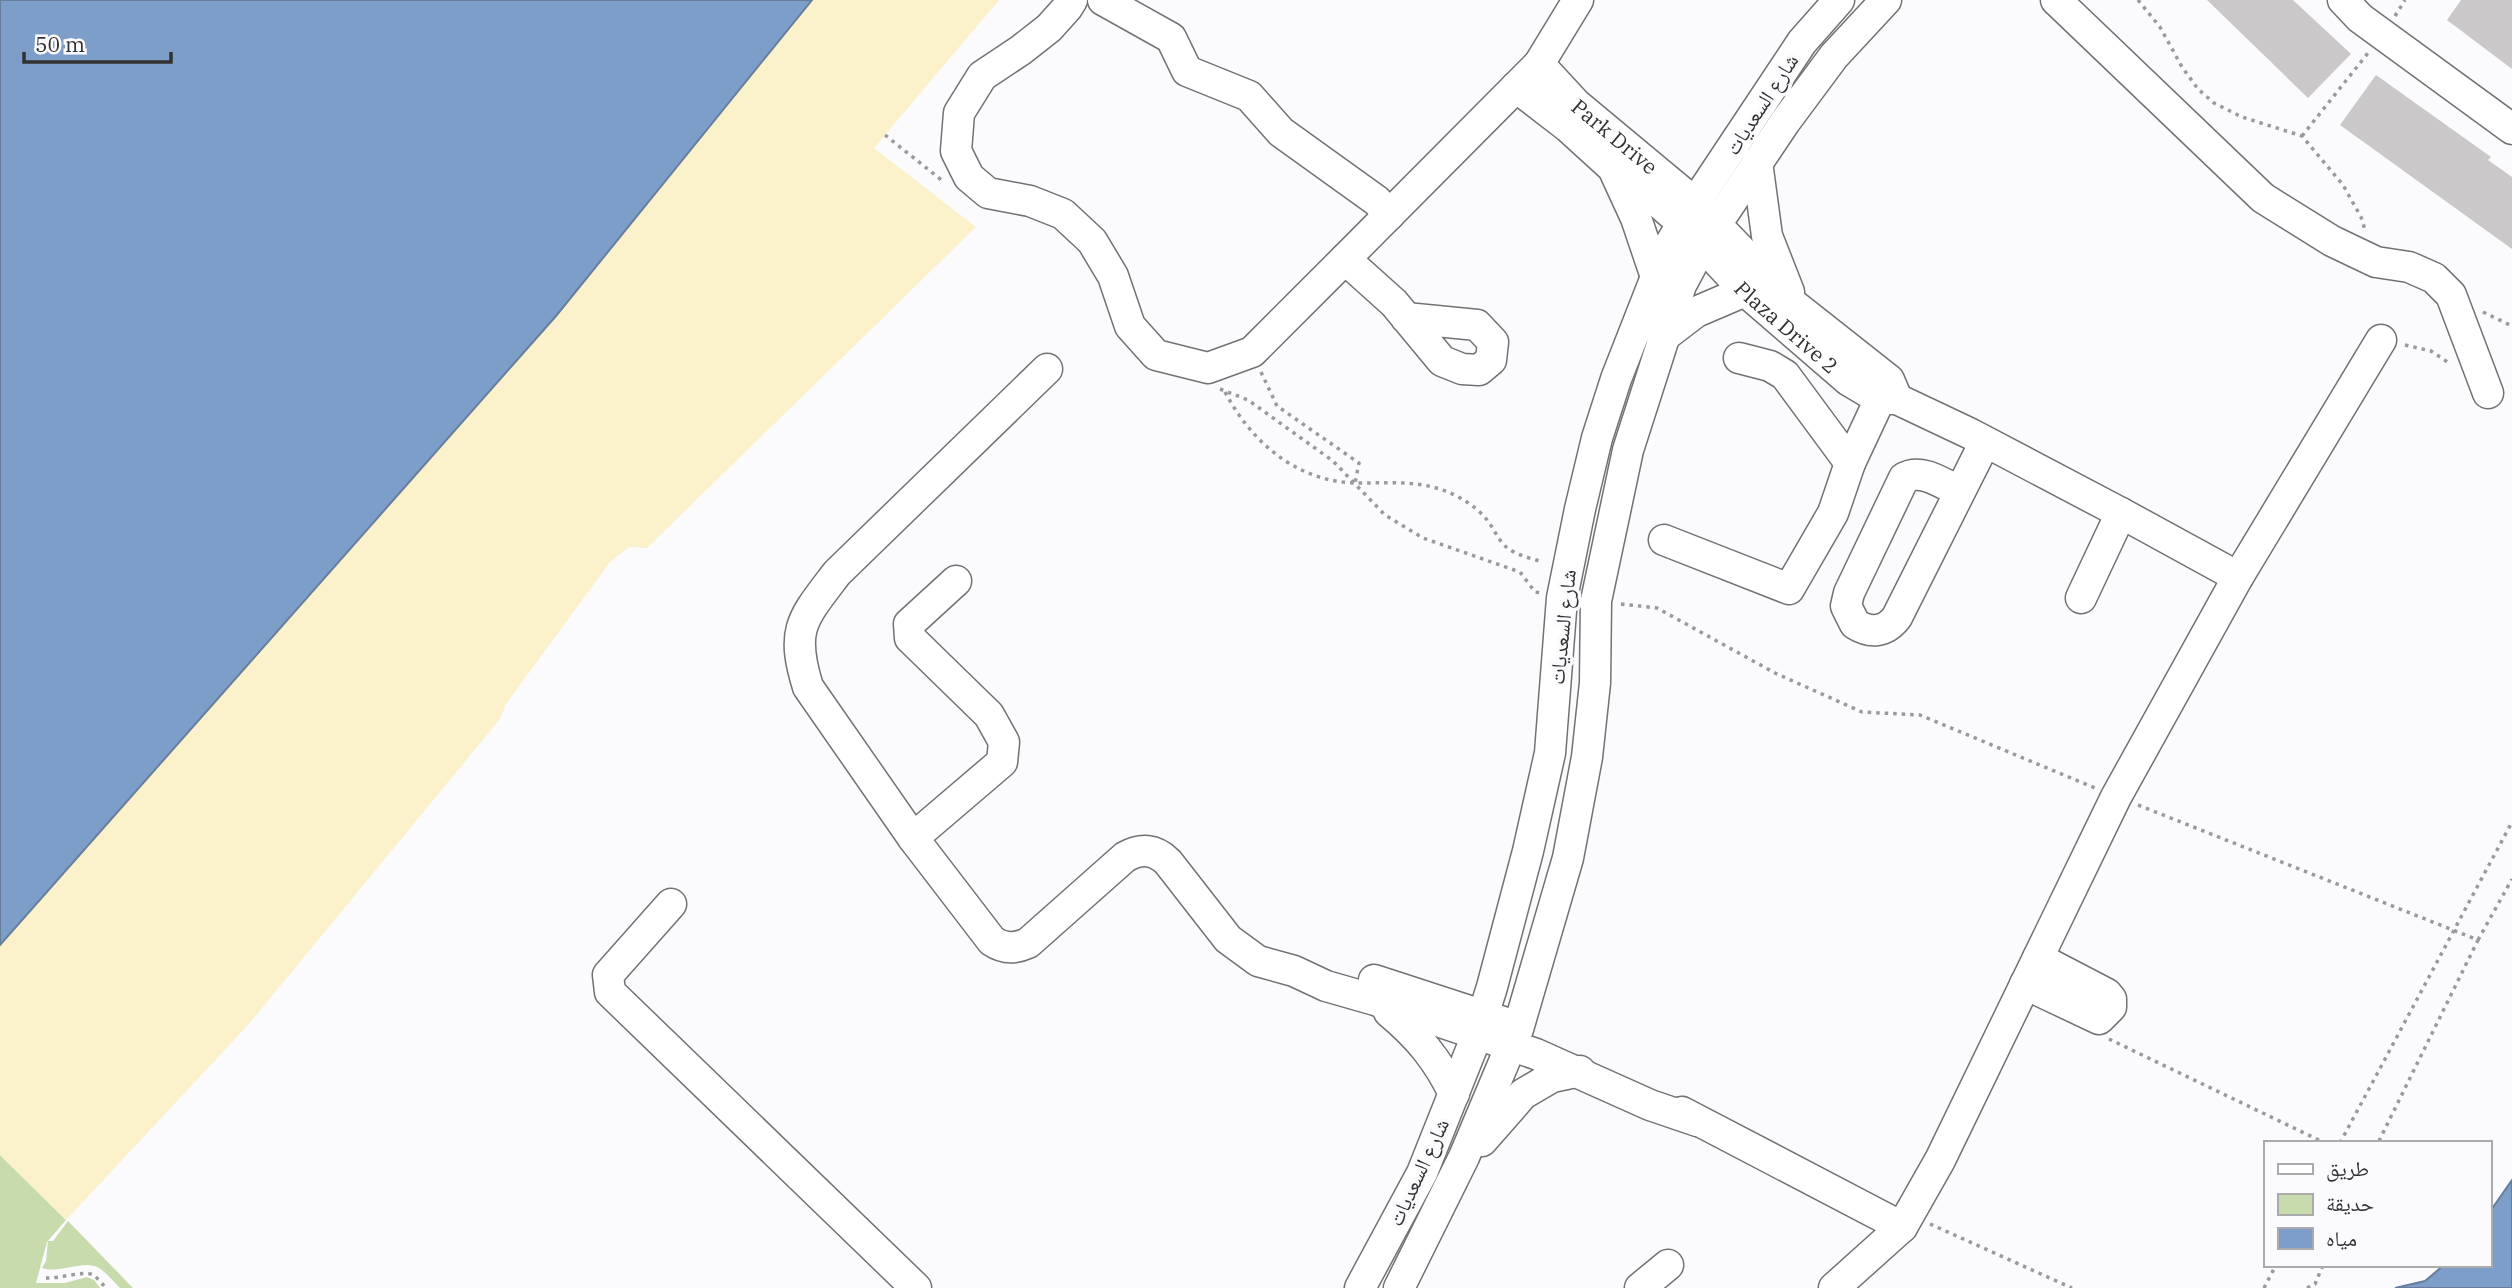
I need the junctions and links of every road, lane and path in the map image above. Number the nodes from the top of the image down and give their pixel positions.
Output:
1 (1072, 0) edge
2 (1103, 0) edge
3 (1578, 0) edge
4 (1839, 0) edge
5 (1886, 0) edge
6 (2056, 0) edge
7 (2138, 0) edge
8 (2343, 0) edge
9 (2405, 0) edge
10 (2383, 35) junction
11 (1539, 64) junction
12 (1516, 87) junction
13 (2512, 129) edge
14 (2302, 136) junction
15 (1757, 162) junction
16 (1613, 168) junction
17 (1689, 213) junction
18 (1390, 215) junction
19 (1710, 235) junction
20 (1345, 259) junction
21 (2376, 262) junction
22 (1656, 277) junction
23 (1745, 291) junction
24 (1794, 305) junction
25 (1406, 318) dead end
26 (1662, 339) junction
27 (2381, 340) joint
28 (1252, 352) junction
29 (1738, 358) dead end
30 (1047, 369) dead end
31 (2457, 369) dead end
32 (1224, 390) dead end
33 (2488, 393) dead end
34 (1888, 399) junction
35 (1978, 438) junction
36 (1850, 463) junction
37 (1355, 483) junction
38 (1952, 488) junction
39 (2121, 513) junction
40 (1664, 540) dead end
41 (1539, 561) dead end
42 (2238, 577) junction
43 (956, 581) dead end
44 (2081, 598) dead end
45 (1596, 601) junction
46 (2116, 797) junction
47 (2512, 822) edge
48 (913, 838) junction
49 (2512, 879) edge
50 (671, 904) dead end
51 (2456, 930) junction
52 (2478, 940) junction
53 (1294, 971) junction
54 (1375, 1000) junction
55 (1480, 1025) junction
56 (1515, 1037) junction
57 (2105, 1037) dead end
58 (1580, 1071) junction
59 (1454, 1094) junction
60 (1698, 1121) junction
61 (2321, 1141) edge
62 (2341, 1141) edge
63 (2379, 1141) edge
64 (1464, 1157) junction
65 (1905, 1221) junction
66 (1668, 1265) dead end
67 (2275, 1267) edge
68 (2322, 1267) edge
69 (46, 1278) dead end
70 (106, 1288) edge
71 (916, 1288) edge
72 (1360, 1288) edge
73 (1399, 1288) edge
74 (1640, 1288) edge
75 (1834, 1288) edge
76 (2072, 1288) edge
77 (2264, 1288) edge
78 (2307, 1288) edge

1 - 28 street
2 - 18 street
3 - 11 street
4 - 17 street, شارع السعديات
5 - 15 street, شارع السعديات
6 - 21 street
7 - 14 path
8 - 10 street
9 - 10 path
10 - 13 street
10 - 14 path
11 - 12 street
11 - 17 street, Park Drive
12 - 16 street, Park Drive
12 - 18 street
14 - 21 path
15 - 19 street, شارع السعديات
15 - 24 street
16 - 17 street, Park Drive
16 - 22 street
17 - 19 street
17 - 22 street, شارع السعديات
18 - 20 street
19 - 23 street, Plaza Drive 2
19 - 24 street, Plaza Drive 2
19 - 26 street, شارع السعديات
20 - 25 street
20 - 28 street
21 - 33 street
22 - 55 street, شارع السعديات
23 - 26 street
23 - 34 street, Plaza Drive 2
24 - 34 street, Plaza Drive 2
26 - 45 street, شارع السعديات
27 - 31 path
27 - 42 street
28 - 37 path
29 - 36 street
30 - 48 street
32 - 37 path
34 - 35 street, Plaza Drive 2
34 - 36 street
35 - 38 street
35 - 39 street, Plaza Drive 2
36 - 40 street
37 - 41 path
38 - 38 street
39 - 42 street, Plaza Drive 2
39 - 44 street
42 - 46 street
43 - 48 street
45 - 46 path
45 - 56 street, شارع السعديات
46 - 51 path
46 - 65 street
47 - 51 path
48 - 53 street
49 - 52 path
50 - 71 street
51 - 52 path
51 - 62 path
52 - 63 path
53 - 54 street
53 - 55 street
54 - 55 street
54 - 59 street
55 - 56 street
55 - 59 street, شارع السعديات
56 - 58 street
56 - 60 street
56 - 64 street, شارع السعديات
57 - 61 path
58 - 60 street
58 - 64 street
59 - 72 street, شارع السعديات
60 - 65 street
64 - 73 street, شارع السعديات
65 - 75 street
65 - 76 path
66 - 74 street
67 - 77 path
68 - 78 path
69 - 70 path

